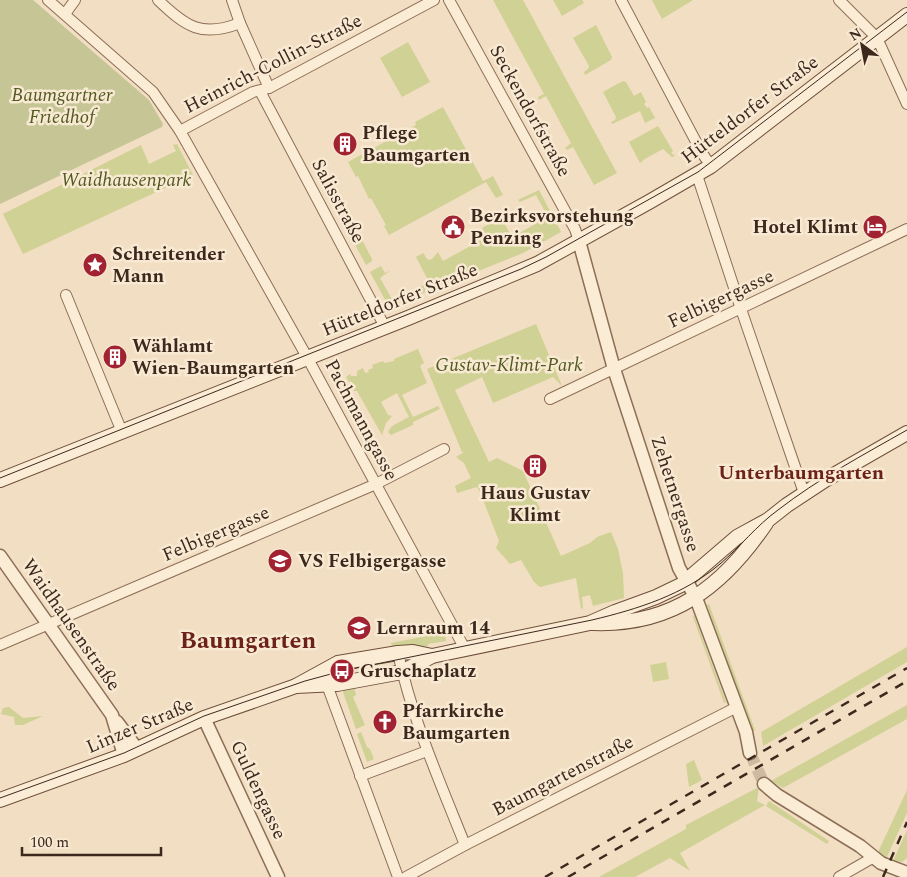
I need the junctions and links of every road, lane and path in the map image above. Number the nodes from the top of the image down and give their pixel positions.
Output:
1 (48, 0) edge
2 (75, 0) edge
3 (158, 0) edge
4 (232, 0) edge
5 (434, 0) edge
6 (449, 0) edge
7 (621, 0) edge
8 (840, 0) edge
9 (65, 14) junction
10 (907, 15) edge
11 (240, 24) junction
12 (877, 38) junction
13 (265, 89) junction
14 (907, 104) edge
15 (180, 131) junction
16 (711, 166) junction
17 (697, 175) junction
18 (907, 229) edge
19 (579, 240) junction
20 (66, 295) dead end
21 (741, 309) junction
22 (386, 327) junction
23 (308, 357) junction
24 (614, 369) junction
25 (550, 399) dead end
26 (122, 432) junction
27 (907, 433) edge
28 (444, 449) dead end
29 (0, 480) edge
30 (376, 484) junction
31 (804, 493) junction
32 (768, 520) junction
33 (0, 556) edge
34 (686, 580) junction
35 (696, 598) junction
36 (590, 623) junction
37 (47, 625) junction
38 (0, 645) edge
39 (465, 649) junction
40 (398, 653) junction
41 (432, 656) junction
42 (329, 669) junction
43 (402, 672) junction
44 (326, 685) junction
45 (296, 686) junction
46 (737, 707) junction
47 (204, 718) junction
48 (427, 751) junction
49 (131, 752) junction
50 (750, 753) tunnel mouth
51 (360, 776) junction
52 (764, 784) tunnel mouth
53 (0, 800) edge
54 (465, 845) junction
55 (874, 857) junction
56 (907, 873) edge
57 (278, 877) edge
58 (398, 877) edge
59 (406, 877) edge
60 (838, 877) edge
61 (906, 877) edge

1 - 9 street, Pachmanngasse
2 - 9 street
3 - 11 street
4 - 11 street, Salisstraße
5 - 13 street, Heinrich-Collin-Straße
6 - 19 street, Seckendorfstraße
7 - 16 street
8 - 12 street
9 - 15 street, Pachmanngasse
10 - 12 main road, Hütteldorfer Straße
11 - 13 street, Salisstraße
12 - 14 street
12 - 16 main road, Hütteldorfer Straße
13 - 15 street, Heinrich-Collin-Straße
13 - 22 street, Salisstraße
15 - 23 street, Pachmanngasse
16 - 17 main road, Hütteldorfer Straße
17 - 19 main road, Hütteldorfer Straße
17 - 21 street
18 - 21 street, Felbigergasse
19 - 22 main road, Hütteldorfer Straße
19 - 24 street, Zehetnergasse
20 - 26 street
21 - 24 street, Felbigergasse
21 - 31 street
22 - 23 main road, Hütteldorfer Straße
23 - 26 main road, Hütteldorfer Straße
23 - 30 street, Pachmanngasse
24 - 25 street, Felbigergasse
24 - 34 street, Zehetnergasse
26 - 29 main road, Hütteldorfer Straße
27 - 31 main road, Linzer Straße
28 - 30 street, Felbigergasse
30 - 37 street, Felbigergasse
30 - 39 street, Pachmanngasse
31 - 32 main road, Linzer Straße
32 - 34 main road, Linzer Straße
32 - 35 main road, Linzer Straße
33 - 37 street, Waidhausenstraße
34 - 35 street, Zehetnergasse
34 - 36 main road, Linzer Straße
35 - 36 main road, Linzer Straße
35 - 46 street, Zehetnergasse
36 - 39 main road, Linzer Straße
37 - 38 street, Felbigergasse
37 - 49 street, Waidhausenstraße
39 - 41 main road, Linzer Straße
40 - 41 main road, Linzer Straße
40 - 42 main road, Linzer Straße
40 - 43 street
41 - 43 main road, Linzer Straße
42 - 44 street
42 - 45 main road, Linzer Straße
43 - 44 main road, Linzer Straße
43 - 48 street
44 - 45 main road, Linzer Straße
44 - 51 street
45 - 47 main road, Linzer Straße
46 - 50 street, Zehetnergasse
46 - 54 street, Baumgartenstraße
47 - 49 main road, Linzer Straße
47 - 57 street, Guldengasse
48 - 51 street
48 - 54 street
49 - 53 main road, Linzer Straße
51 - 58 street
52 - 55 street
54 - 59 street, Baumgartenstraße
55 - 56 street
55 - 60 street
56 - 61 street

